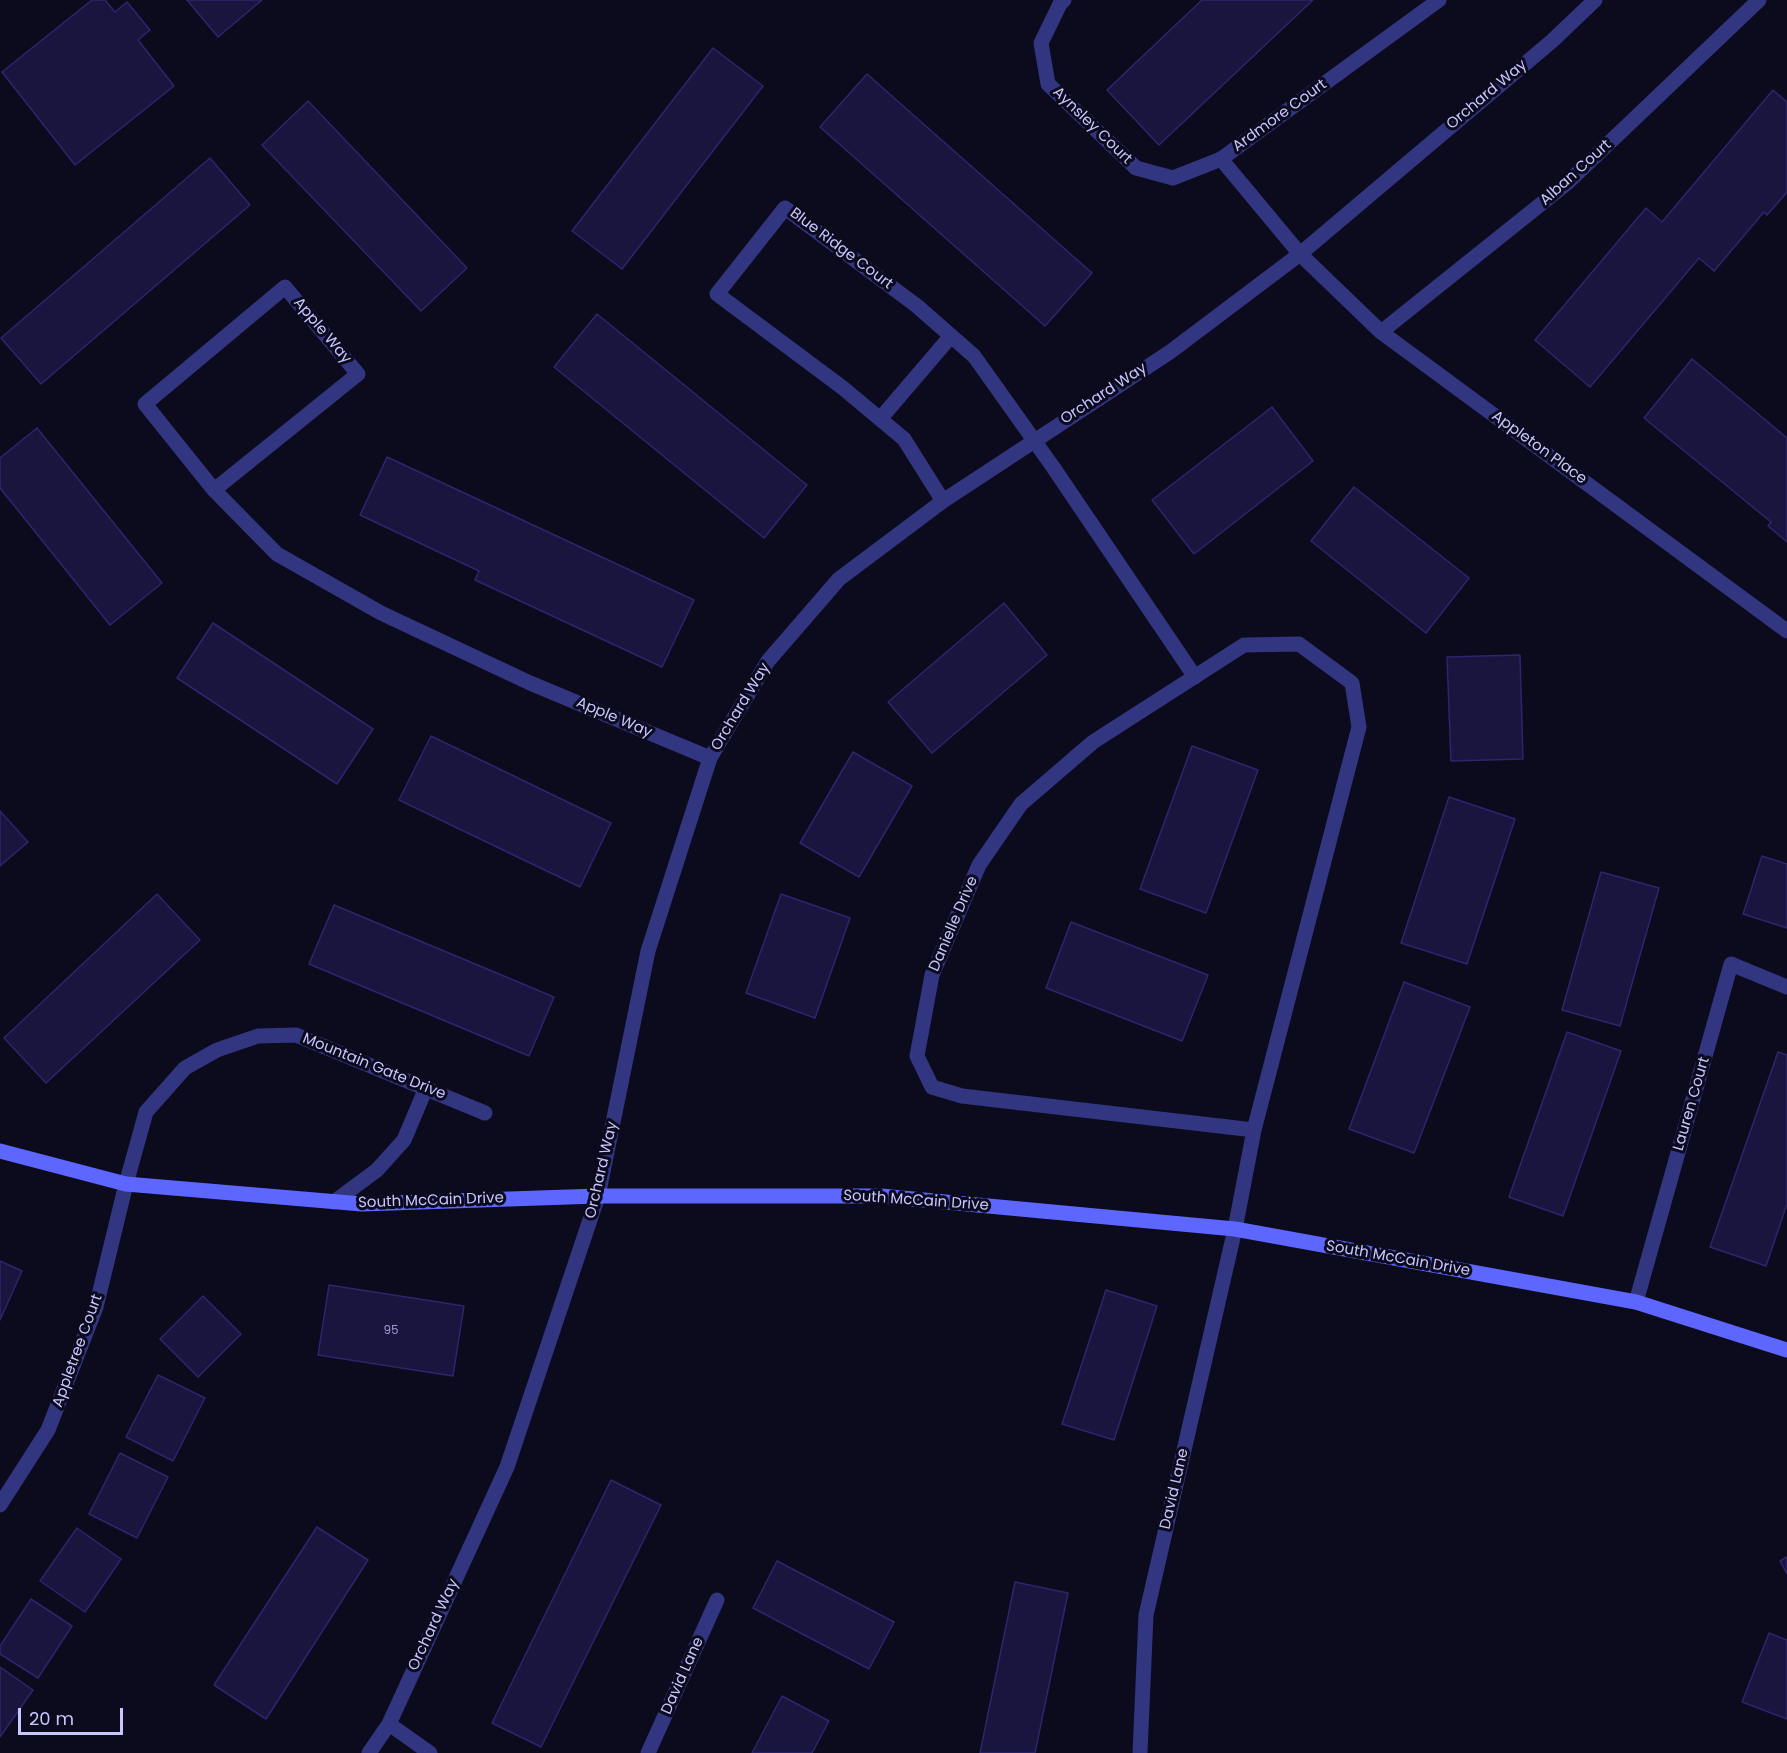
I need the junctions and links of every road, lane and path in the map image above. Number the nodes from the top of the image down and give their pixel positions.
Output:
1 (1064, 0) edge
2 (1439, 0) edge
3 (1595, 0) edge
4 (1760, 0) edge
5 (1221, 159) junction
6 (1300, 254) junction
7 (1381, 332) junction
8 (951, 336) junction
9 (880, 419) junction
10 (1034, 440) junction
11 (214, 490) junction
12 (943, 501) junction
13 (1787, 631) edge
14 (1195, 677) junction
15 (710, 758) junction
16 (1787, 987) edge
17 (426, 1088) junction
18 (485, 1113) dead end
19 (1254, 1130) junction
20 (0, 1151) edge
21 (126, 1184) junction
22 (598, 1196) junction
23 (334, 1202) junction
24 (1235, 1229) junction
25 (1636, 1302) junction
26 (1787, 1350) edge
27 (0, 1505) edge
28 (717, 1600) dead end
29 (389, 1724) junction
30 (369, 1753) edge
31 (430, 1753) edge
32 (648, 1753) edge
33 (1140, 1753) edge

1 - 5 street, Aynsley Court
2 - 5 street, Ardmore Court
3 - 6 street, Orchard Way
4 - 7 street, Alban Court
5 - 6 street, Ardmore Court
6 - 7 street, Appleton Place
6 - 10 street, Orchard Way
7 - 13 street, Appleton Place
8 - 9 street
8 - 9 street, Blue Ridge Court
8 - 10 street, Blue Ridge Court
9 - 12 street, Blue Ridge Court
10 - 12 street, Orchard Way
10 - 14 street
11 - 11 street, Apple Way
11 - 15 street, Apple Way
12 - 15 street, Orchard Way
14 - 19 street, Danielle Drive
14 - 19 street, Danielle Drive
15 - 22 street, Orchard Way
16 - 25 street, Lauren Court
17 - 18 street, Mountain Gate Drive
17 - 21 street, Mountain Gate Drive
17 - 23 street
19 - 24 street, Danielle Drive
20 - 21 street, South McCain Drive
21 - 23 street, South McCain Drive
21 - 27 street, Appletree Court
22 - 23 street, South McCain Drive
22 - 24 street, South McCain Drive
22 - 29 street, Orchard Way
24 - 25 street, South McCain Drive
24 - 33 street, David Lane
25 - 26 street, South McCain Drive
28 - 32 street, David Lane
29 - 30 street, Orchard Way
29 - 31 street

